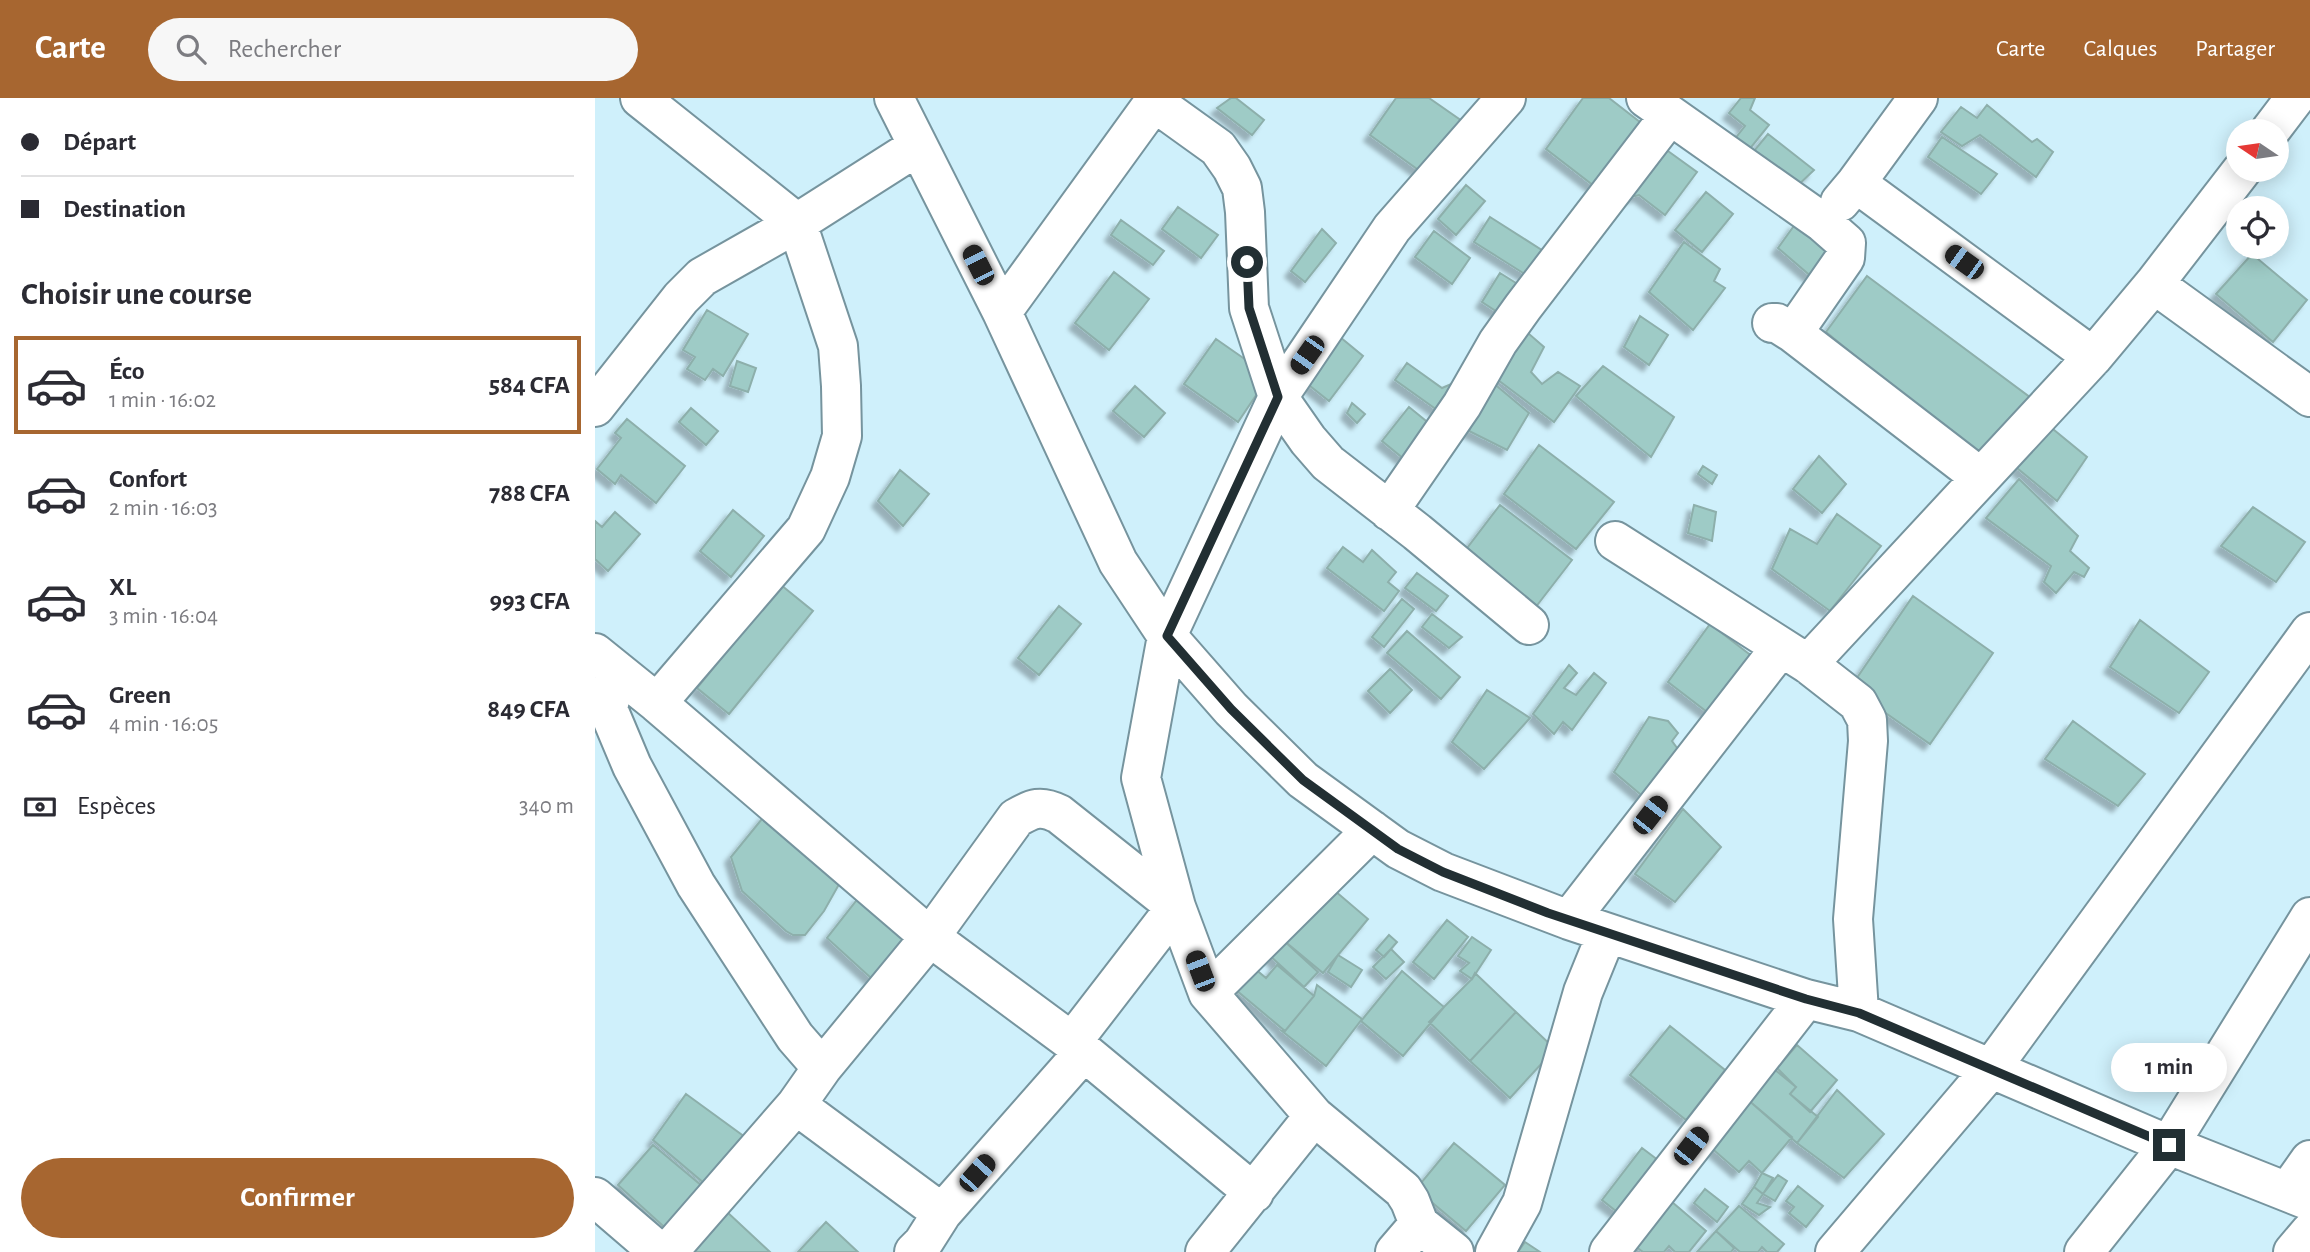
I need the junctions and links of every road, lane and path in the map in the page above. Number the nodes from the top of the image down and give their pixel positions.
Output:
1 (640, 98) edge
2 (894, 98) edge
3 (1506, 98) edge
4 (1917, 98) edge
5 (2295, 98) edge
6 (1155, 100) edge
7 (1658, 107) edge
8 (2279, 119) edge
9 (918, 146) junction
10 (2233, 182) edge
11 (1856, 183) junction
12 (1822, 222) junction
13 (797, 223) junction
14 (2154, 284) junction
15 (1002, 312) junction
16 (2093, 357) junction
17 (1278, 397) junction
18 (2310, 397) edge
19 (595, 407) edge
20 (1980, 477) junction
21 (1389, 511) junction
22 (1615, 541) dead end
23 (1529, 625) dead end
24 (2310, 632) edge
25 (1167, 636) junction
26 (1795, 656) junction
27 (605, 661) edge
28 (657, 703) junction
29 (1372, 830) junction
30 (1176, 907) junction
31 (2310, 917) edge
32 (1569, 920) junction
33 (1607, 933) junction
34 (930, 937) junction
35 (1208, 993) junction
36 (1806, 999) junction
37 (1859, 1013) junction
38 (1078, 1047) junction
39 (822, 1068) junction
40 (1990, 1070) junction
41 (796, 1105) junction
42 (1314, 1116) junction
43 (2169, 1145) junction
44 (2310, 1160) edge
45 (1254, 1193) junction
46 (2299, 1196) edge
47 (595, 1197) edge
48 (2310, 1232) edge
49 (1407, 1238) edge
50 (930, 1240) edge
51 (659, 1252) edge
52 (668, 1252) edge
53 (1205, 1252) edge
54 (1454, 1252) edge
55 (1495, 1252) edge
56 (1609, 1252) edge
57 (1835, 1252) edge
58 (2084, 1252) edge
59 (2293, 1252) edge

1 - 13 street
2 - 9 street
3 - 17 street
4 - 11 street
5 - 8 street
6 - 15 street
6 - 17 street
7 - 12 street
7 - 21 street
9 - 13 street
9 - 15 street
10 - 14 street
11 - 12 street
11 - 16 street
12 - 20 street
13 - 19 street
13 - 28 street
14 - 16 street
14 - 18 street
15 - 25 street
16 - 20 street
17 - 21 street
17 - 25 street
20 - 26 street
21 - 23 street
22 - 26 street
24 - 40 street
25 - 29 street
25 - 30 street
26 - 32 street
26 - 37 street
27 - 28 street
27 - 39 street
28 - 34 street
29 - 32 street
29 - 35 street
30 - 34 street
30 - 35 street
30 - 38 street
31 - 43 street
32 - 33 street
33 - 36 street
33 - 55 street
34 - 38 street
34 - 39 street
35 - 42 street
36 - 37 street
36 - 56 street
37 - 40 street
38 - 45 street
38 - 50 street
39 - 41 street
40 - 43 street
40 - 57 street
41 - 50 street
41 - 52 street
42 - 45 street
42 - 49 street
43 - 46 street
43 - 58 street
44 - 46 street
45 - 53 street
47 - 51 street
48 - 59 street
49 - 54 street

